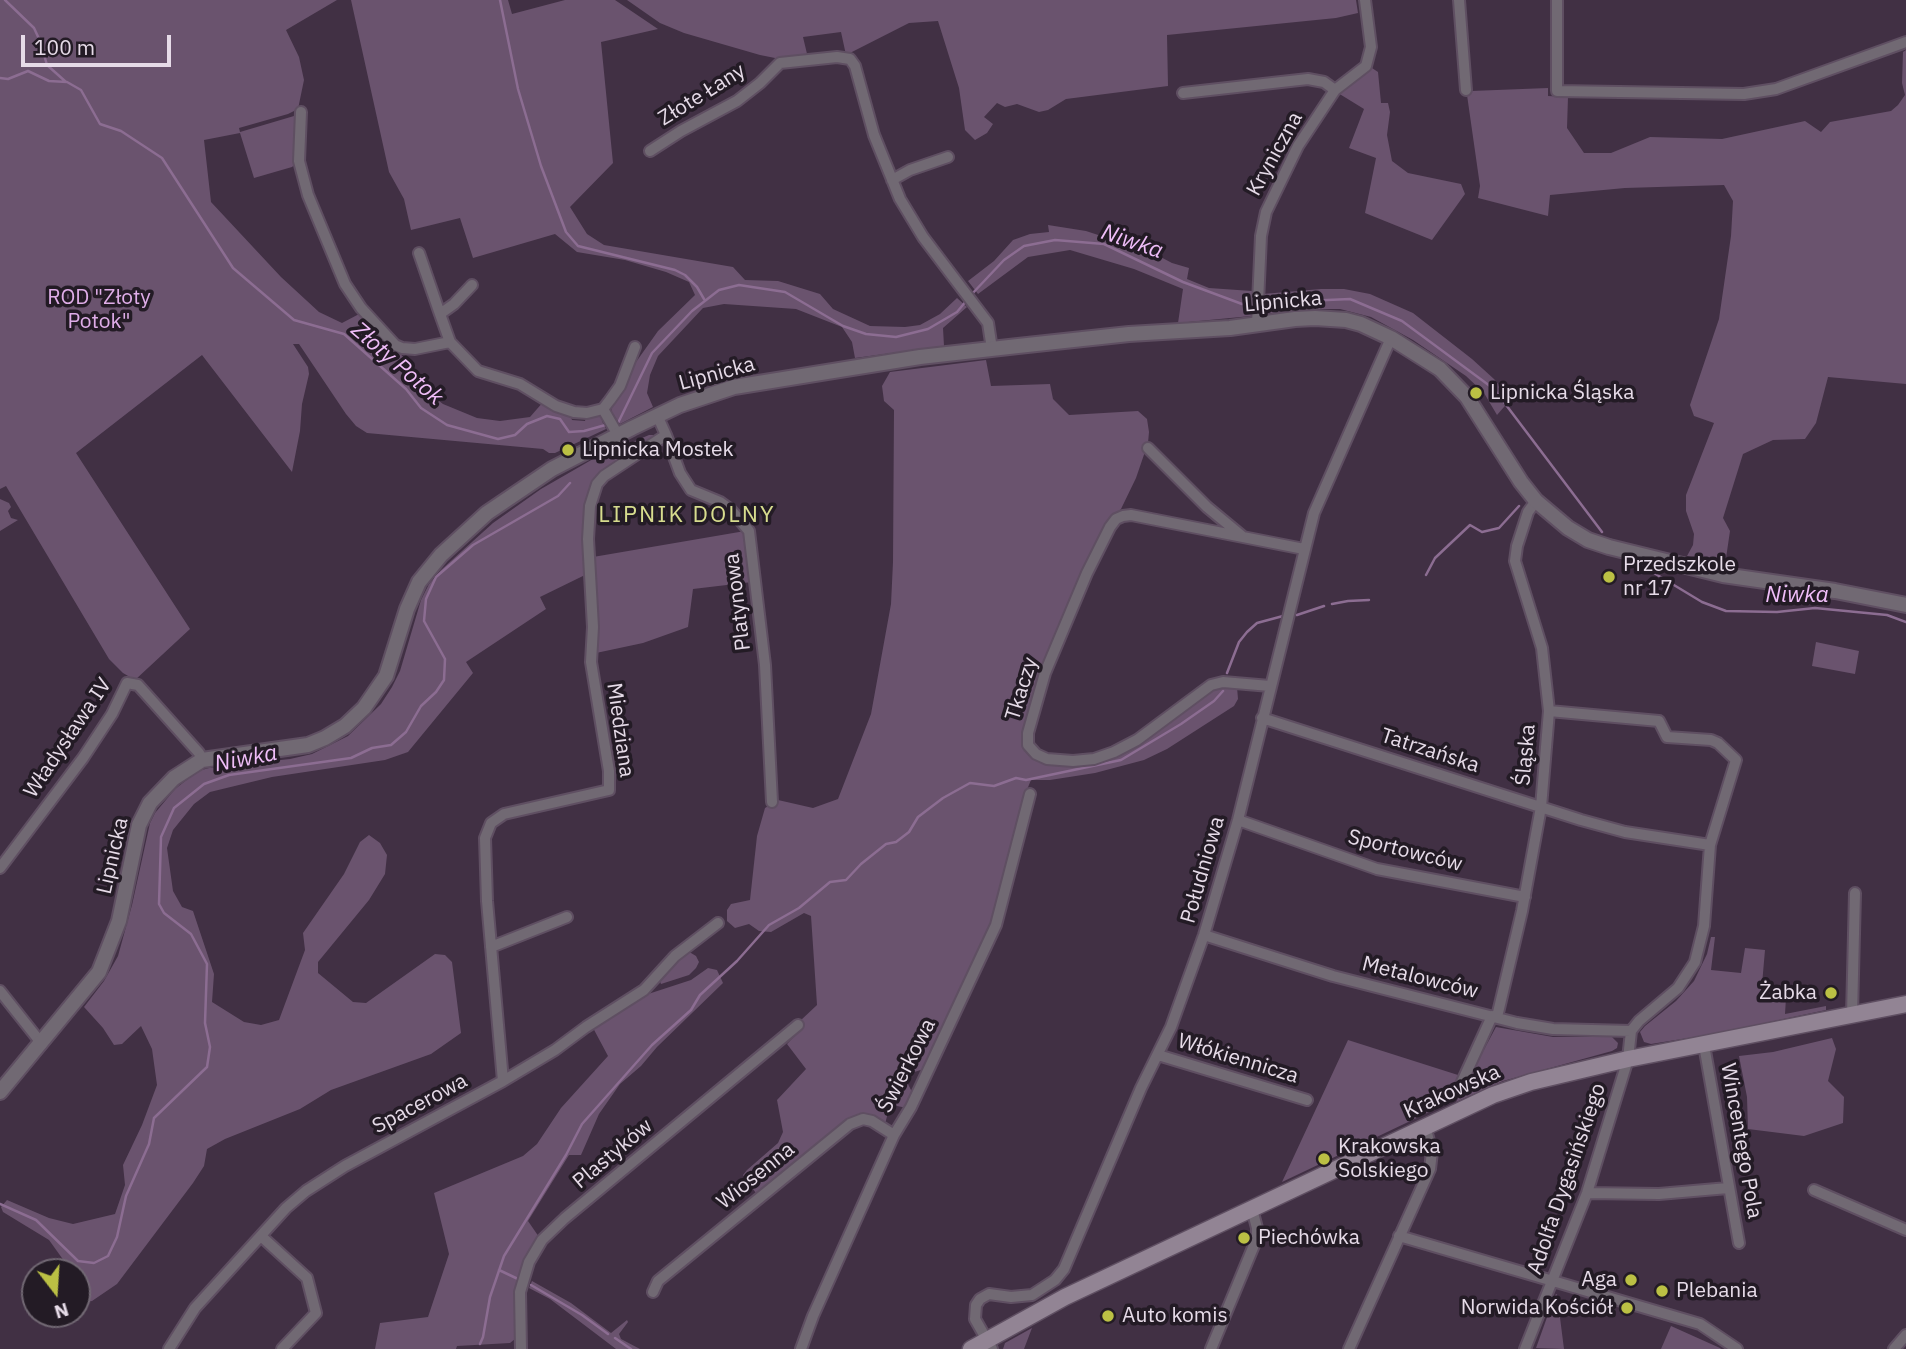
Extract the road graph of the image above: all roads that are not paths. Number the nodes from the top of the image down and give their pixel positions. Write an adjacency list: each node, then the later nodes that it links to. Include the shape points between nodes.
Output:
1 (1365, 0): 5 (street, Kryniczna, via 1371,47 1368,61)
2 (1459, 0): 6 (street)
3 (1557, 0): 4 (street, via 1557,91 1744,94 1776,89)
4 (1906, 42)
5 (1335, 90): 7 (street, Kryniczna, via 1308,79); 15 (street, Kryniczna, via 1298,146 1266,212)
6 (1466, 90)
7 (1183, 93)
8 (301, 112): 17 (street, via 302,177 354,299 398,347 415,349)
9 (650, 151): 11 (street, Złote Łany, via 737,100 780,63 846,58 855,66)
10 (948, 157): 11 (street)
11 (892, 180): 19 (street, Złote Łany, via 923,237 988,323)
12 (419, 253): 14 (street)
13 (472, 285): 14 (street)
14 (440, 313): 17 (street)
15 (1257, 325): 16 (street, Lipnicka, via 1331,318 1362,324); 19 (street, Lipnicka)
16 (1391, 338): 25 (street, Lipnicka, via 1440,369 1467,397); 27 (street, Południowa, via 1328,477)
17 (450, 342): 20 (street, via 478,372 520,384 556,406 581,413)
18 (635, 347): 20 (street)
19 (992, 349): 21 (street, Lipnicka, via 734,387)
20 (605, 412): 22 (street)
21 (657, 415): 22 (street, Lipnicka); 23 (street)
22 (616, 431): 32 (street, Lipnicka, via 487,513 428,569 413,594 386,676 345,726 298,747)
23 (666, 435): 34 (street, Platynowa, via 691,491 720,502 749,531 765,665); 44 (street, Miedziana, via 604,476 590,506 591,662 609,790 504,814 491,823 484,854)
24 (1148, 448): 26 (street, Tkaczy)
25 (1536, 501): 28 (street, Lipnicka, via 1577,535 1609,547 1723,575); 30 (street, Śląska, via 1528,512 1515,561 1542,648)
26 (1244, 537): 27 (street, Tkaczy); 29 (street, Tkaczy, via 1131,515 1116,519 1087,573 1045,673 1028,745 1047,759 1094,759 1137,740 1211,685)
27 (1304, 549): 29 (street, Południowa)
28 (1906, 605)
29 (1270, 686): 31 (street, Południowa)
30 (1549, 712): 35 (street, Śląska); 37 (street, via 1659,721 1667,737 1718,743 1736,760)
31 (1262, 718): 35 (street, Tatrzańska); 36 (street, Południowa)
32 (202, 760): 38 (street, Władysława IV, via 138,685 127,683 83,758); 51 (street, Lipnicka, via 174,778 150,803 136,837 107,957 91,984)
33 (1030, 794): 60 (street, Świerkowa, via 996,925)
34 (772, 803)
35 (1541, 807): 37 (street, Tatrzańska, via 1625,832); 40 (street, Śląska)
36 (1238, 820): 40 (street, Sportowców, via 1377,869); 43 (street, Południowa)
37 (1710, 845): 50 (street, via 1704,926 1695,962 1678,988)
38 (0, 868)
39 (1855, 893): 47 (street)
40 (1525, 897): 48 (street, Śląska)
41 (567, 917): 44 (street)
42 (718, 923): 55 (street, Spacerowa, via 634,998)
43 (1203, 935): 48 (street, Metalowców, via 1333,976); 53 (street, Południowa)
44 (491, 947): 55 (street, Miedziana)
45 (0, 991): 51 (street)
46 (1906, 1004): 47 (main road, Krakowska)
47 (1852, 1016): 52 (main road, Krakowska)
48 (1494, 1017): 50 (street, Metalowców, via 1535,1027); 56 (street, Śląska)
49 (798, 1025): 76 (street, Plastyków, via 542,1240 528,1262 520,1292)
50 (1631, 1031): 54 (street, Adolfa Dygasińskiego)
51 (41, 1044): 57 (street, Lipnicka)
52 (1704, 1045): 54 (main road, Krakowska); 61 (street, Wincentego Pola)
53 (1158, 1055): 58 (street, Włókiennicza); 72 (street, Południowa, via 1064,1269 1032,1295 980,1298 974,1312)
54 (1628, 1059): 59 (main road, Krakowska, via 1511,1088); 63 (street, Adolfa Dygasińskiego)
55 (503, 1081): 66 (street, Spacerowa, via 328,1176 286,1208)
56 (1462, 1082)
57 (0, 1092)
58 (1307, 1100)
59 (1425, 1126): 64 (main road, Krakowska); 67 (street, via 1432,1160)
60 (894, 1135): 70 (street, Wiosenna, via 872,1121 850,1124 658,1280); 77 (street, Świerkowa)
61 (1728, 1188): 63 (street, via 1659,1194); 68 (street, Wincentego Pola)
62 (1814, 1190): 65 (street)
63 (1587, 1193): 69 (street, Adolfa Dygasińskiego)
64 (1252, 1209): 72 (main road, Krakowska, via 1065,1297); 73 (street, via 1257,1238)
65 (1906, 1230)
66 (261, 1236): 74 (street, Spacerowa, via 195,1308); 75 (street, via 307,1278 316,1313)
67 (1399, 1236): 69 (street); 79 (street)
68 (1739, 1243)
69 (1553, 1281): 80 (street, Adolfa Dygasińskiego); 81 (street, via 1700,1324)
70 (653, 1292)
71 (1906, 1335): 82 (street)
72 (989, 1345): 78 (main road, Krakowska)
73 (1214, 1348)
74 (169, 1349)
75 (282, 1349)
76 (521, 1349)
77 (801, 1349)
78 (971, 1349)
79 (1349, 1349)
80 (1525, 1349)
81 (1737, 1349)
82 (1894, 1349)

